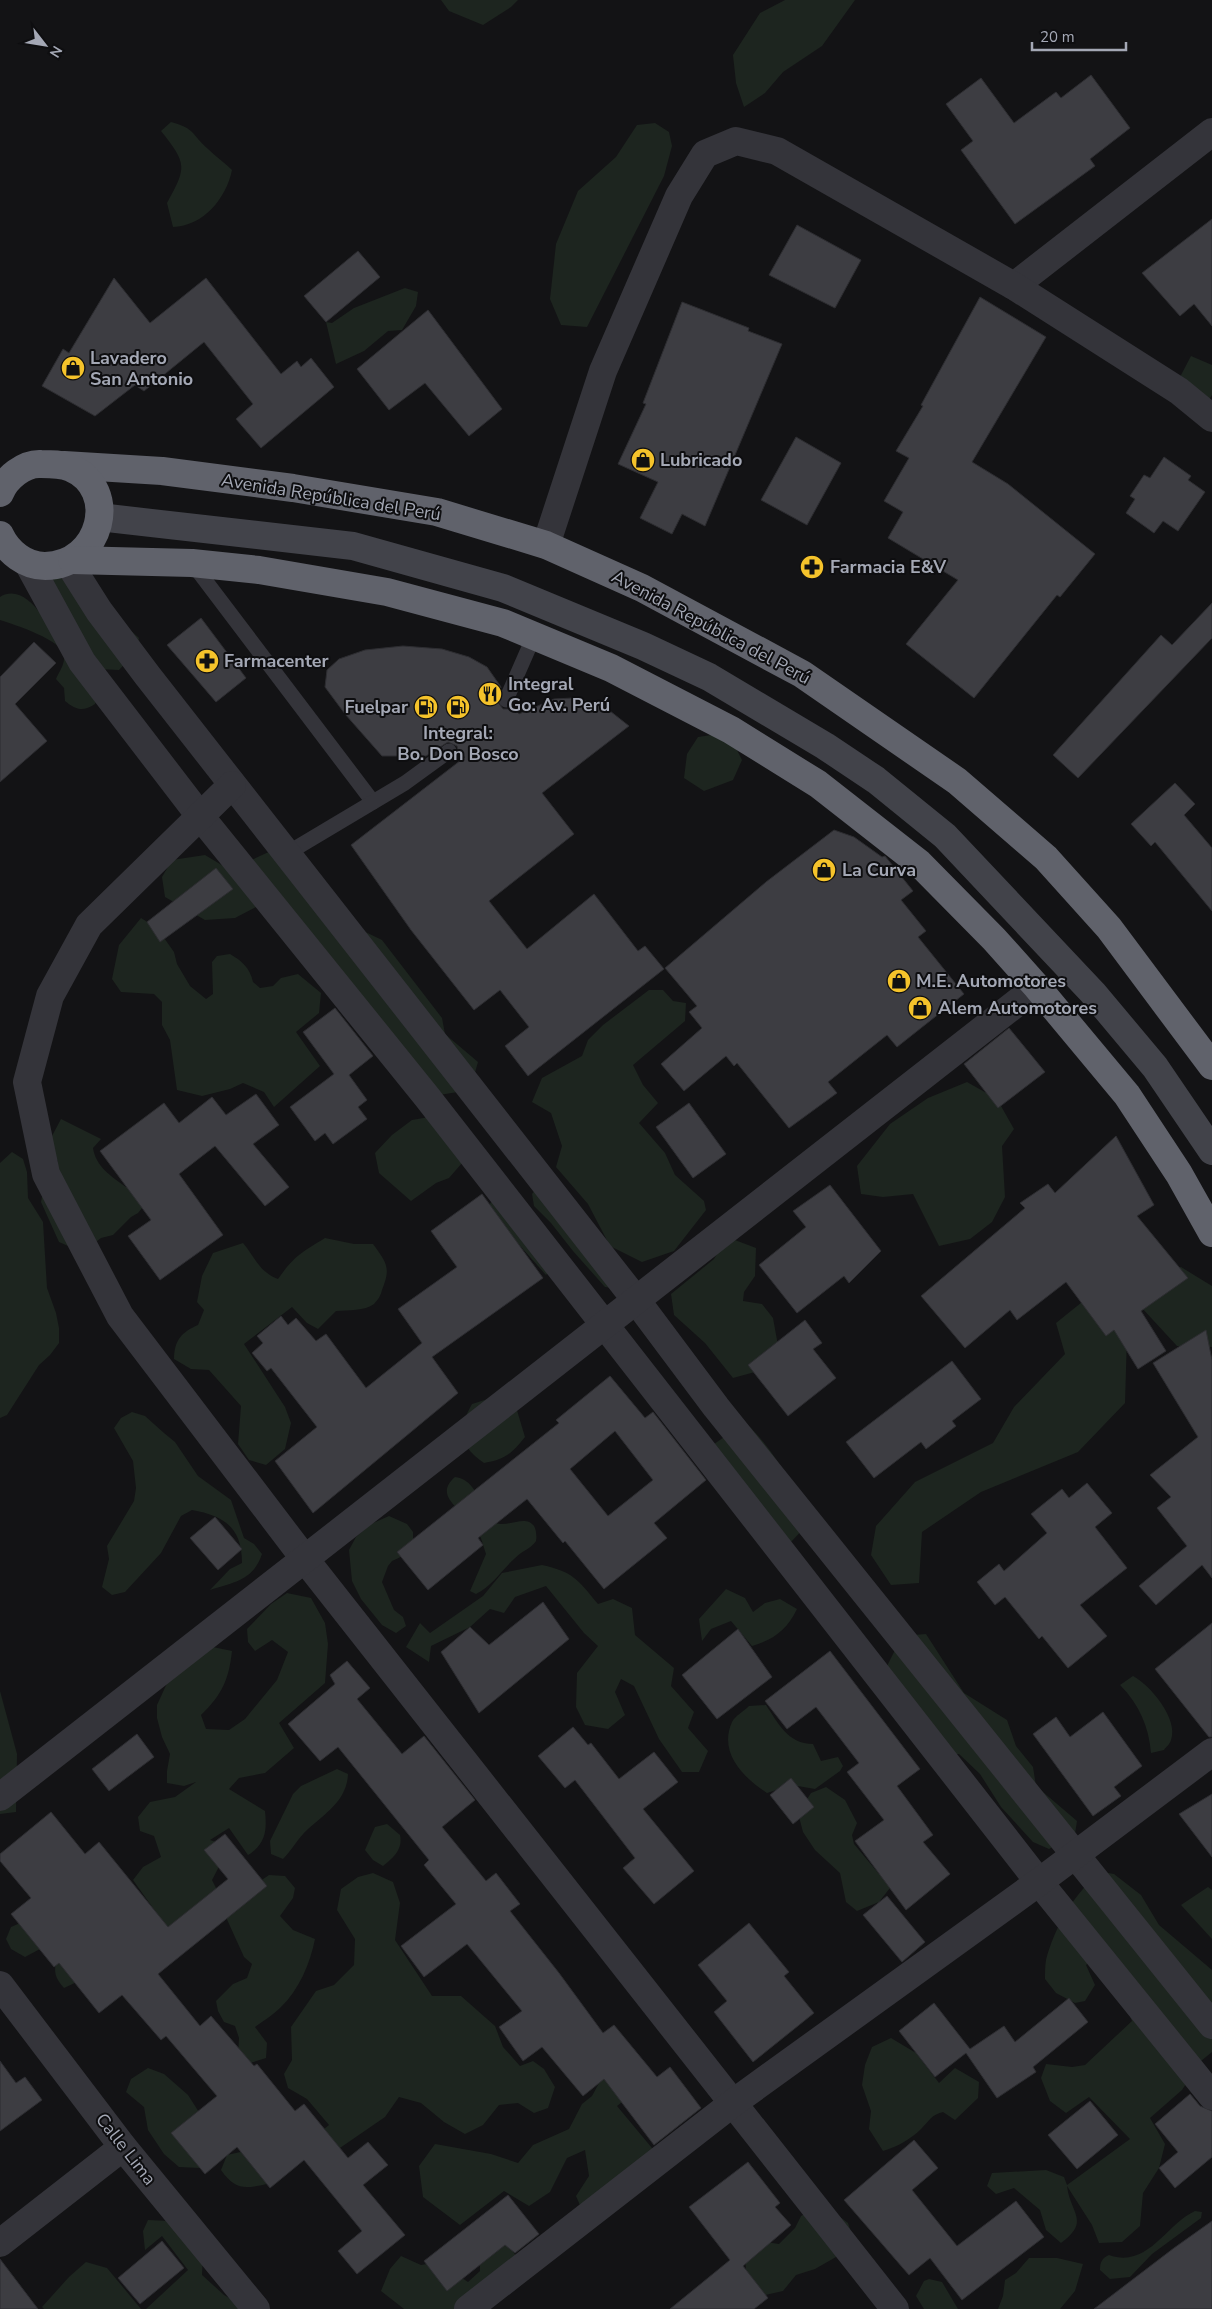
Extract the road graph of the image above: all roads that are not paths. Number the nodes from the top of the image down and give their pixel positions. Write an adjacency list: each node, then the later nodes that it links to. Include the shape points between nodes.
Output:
1 (1212, 132): 2 (street)
2 (1014, 286): 3 (street, via 1179,391); 10 (street, via 777,151 736,141 705,154 679,196 602,371)
3 (1212, 418)
4 (36, 464): 5 (highway, Avenida República del Perú); 6 (highway); 7 (highway, via 12,476)
5 (64, 465): 8 (highway, via 80,473 90,483 97,497); 10 (highway, Avenida República del Perú, via 162,471 293,488 437,512)
6 (0, 467)
7 (0, 493)
8 (99, 517): 11 (highway, via 92,540 84,552); 23 (street, via 352,546 503,588 709,677 876,780 945,836 1093,993 1155,1067)
9 (0, 535): 12 (highway)
10 (546, 545): 22 (highway, Avenida República del Perú, via 642,588 802,674 957,781 1046,858 1109,928)
11 (70, 561): 12 (highway, via 55,566); 13 (highway); 17 (street, via 99,611)
12 (18, 563): 19 (street, via 82,662)
13 (192, 563): 14 (highway, via 259,570 387,592 503,623); 18 (lane)
14 (534, 636): 15 (lane); 21 (highway, via 611,668 732,730 818,784 920,863)
15 (506, 700)
16 (449, 751): 18 (lane)
17 (232, 785): 19 (street); 20 (street)
18 (373, 802): 20 (lane)
19 (200, 816): 26 (street, via 427,1097); 27 (street, via 89,926 50,996 27,1082 46,1174 120,1316)
20 (286, 854): 25 (street)
21 (1038, 986): 24 (highway, via 1137,1109); 25 (street)
22 (1212, 1066)
23 (1212, 1150)
24 (1212, 1233)
25 (636, 1300): 26 (street); 30 (street, via 722,1414)
26 (604, 1326): 27 (street); 31 (street)
27 (304, 1558): 29 (street); 35 (street)
28 (1212, 1752): 30 (street)
29 (0, 1797)
30 (1076, 1854): 31 (street); 33 (street)
31 (1039, 1882): 34 (street); 35 (street)
32 (0, 1985): 36 (street, Calle Lima)
33 (1212, 2025)
34 (1212, 2096)
35 (733, 2103): 39 (street); 40 (street)
36 (123, 2147): 37 (street); 38 (street, Calle Lima)
37 (0, 2243)
38 (256, 2309)
39 (468, 2309)
40 (895, 2309)

